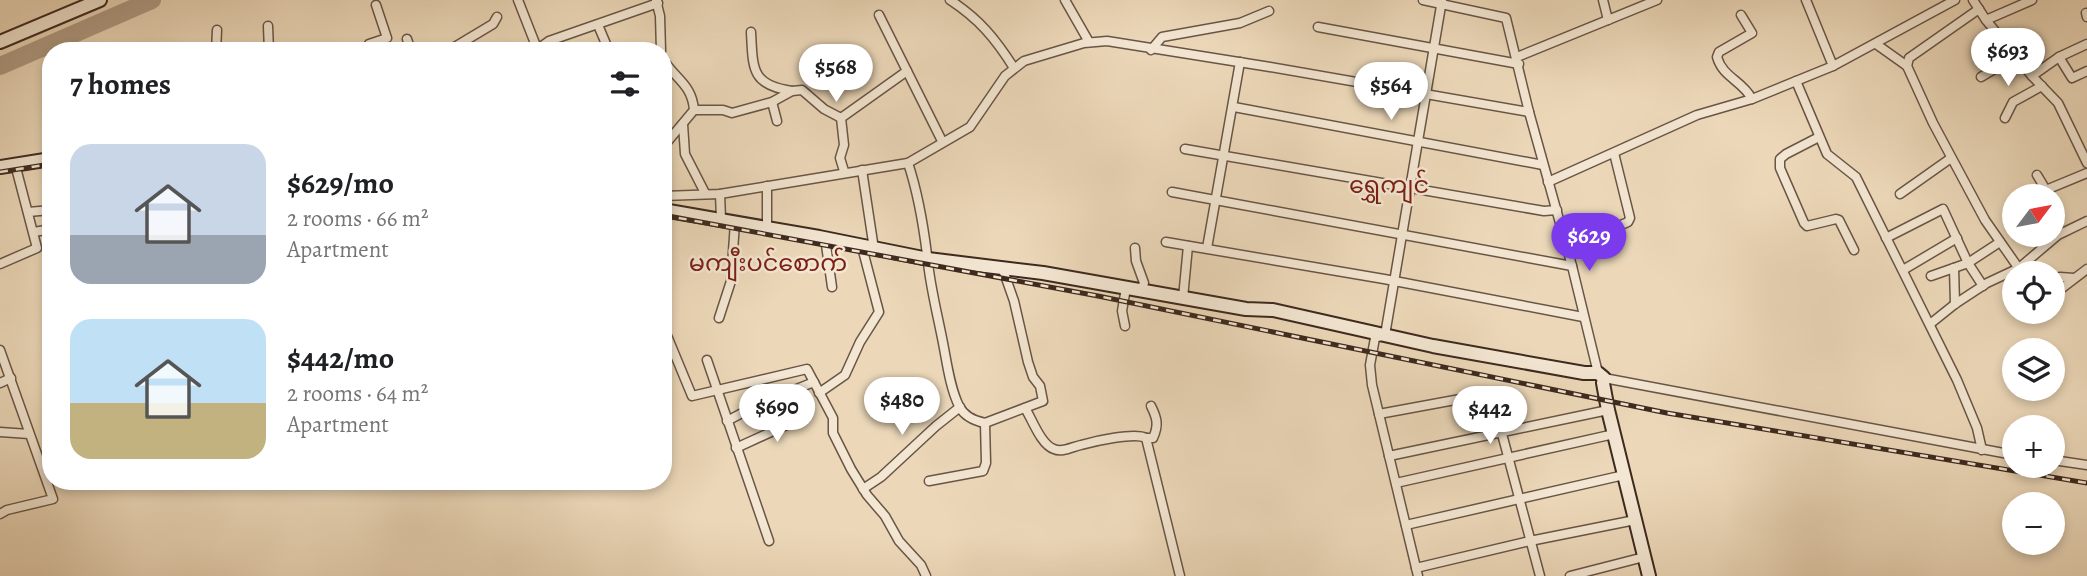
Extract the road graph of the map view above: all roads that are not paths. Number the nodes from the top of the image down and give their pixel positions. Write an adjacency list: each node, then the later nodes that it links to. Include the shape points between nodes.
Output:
1 (100, 0): 29 (street)
2 (517, 0): 35 (street)
3 (950, 0): 49 (street, via 976,18)
4 (1065, 0): 38 (street)
5 (1423, 0): 13 (street)
6 (1603, 0): 20 (street)
7 (1657, 0): 20 (street)
8 (1807, 0): 47 (street)
9 (1955, 0): 39 (street)
10 (1973, 0): 15 (street)
11 (2032, 0): 21 (street)
12 (657, 2): 22 (street); 37 (street)
13 (1442, 2): 41 (street); 45 (street, via 1506,18)
14 (376, 5): 32 (street, via 387,38)
15 (1979, 9): 21 (street); 48 (street, via 1909,58)
16 (1269, 11): 42 (street, via 1240,23 1162,37)
17 (879, 15): 51 (street)
18 (1741, 15): 59 (street, via 1752,33 1717,57 1727,76 1741,83)
19 (497, 17): 34 (street)
20 (1608, 20): 45 (street)
21 (1986, 20): 43 (street)
22 (598, 25): 28 (street); 36 (street)
23 (268, 26): 31 (street)
24 (1318, 27): 41 (street)
25 (217, 30): 30 (street)
26 (751, 32): 57 (street, via 752,59 763,83)
27 (407, 39): 33 (street)
28 (549, 41)
29 (0, 42)
30 (216, 42)
31 (269, 42)
32 (375, 42)
33 (408, 42)
34 (466, 42)
35 (535, 42)
36 (605, 42)
37 (660, 42)
38 (1089, 42): 42 (street); 49 (street, via 1049,52)
39 (1876, 44): 47 (street); 48 (street)
40 (2087, 44): 44 (street)
41 (1433, 49): 45 (street); 58 (street)
42 (1151, 50): 46 (street)
43 (2016, 56): 53 (street); 54 (street)
44 (2059, 57): 52 (street, via 2073,78); 53 (street)
45 (1518, 60): 63 (street)
46 (1240, 62): 58 (street); 61 (street)
47 (1833, 66): 55 (street)
48 (1907, 66): 75 (street)
49 (1014, 68): 70 (street, via 970,127)
50 (672, 69): 62 (street, via 686,85)
51 (907, 71): 64 (street); 70 (street)
52 (2087, 71)
53 (2032, 76): 56 (street)
54 (1981, 77)
55 (1796, 81): 59 (street); 69 (street)
56 (2042, 86): 65 (street, via 2013,102); 76 (street, via 2065,115)
57 (792, 91): 60 (street); 64 (street, via 802,90)
58 (1426, 93): 63 (street); 71 (street)
59 (1752, 99): 73 (street, via 1697,115)
60 (772, 102): 62 (street, via 732,113); 66 (street)
61 (1234, 107): 71 (street); 74 (street)
62 (694, 110): 67 (street)
63 (1529, 112): 80 (street)
64 (841, 118): 83 (street)
65 (2005, 118)
66 (777, 121)
67 (683, 124): 68 (street); 92 (street, via 685,154)
68 (672, 137)
69 (1819, 137): 109 (street, via 1833,161 1856,177); 118 (street, via 1786,154 1780,159 1780,168 1804,223 1813,226 1839,220)
70 (942, 141): 78 (street)
71 (1417, 142): 80 (street); 90 (street)
72 (1185, 149): 74 (street)
73 (1614, 153): 86 (street); 117 (street, via 1630,218)
74 (1224, 154): 90 (street); 96 (street)
75 (1951, 158): 94 (street); 112 (street)
76 (2086, 158)
77 (42, 160): 79 (street)
78 (908, 163): 82 (street); 119 (street)
79 (15, 164): 81 (street); 99 (street)
80 (1543, 165): 86 (street)
81 (0, 167)
82 (862, 170): 83 (street); 114 (street)
83 (844, 172): 89 (street)
84 (2087, 173): 88 (street)
85 (2036, 174): 87 (street)
86 (1548, 182): 97 (street)
87 (2041, 184)
88 (2064, 184)
89 (767, 186): 93 (street); 104 (street)
90 (1410, 188): 97 (street); 107 (street)
91 (1172, 192): 96 (street)
92 (705, 193): 93 (street); 95 (street)
93 (720, 194): 101 (street)
94 (1900, 194)
95 (672, 195)
96 (1216, 200): 107 (street); 116 (street)
97 (1557, 210): 117 (street)
98 (42, 211): 99 (street)
99 (28, 212): 106 (street)
100 (672, 212): 101 (street)
101 (721, 219): 103 (street)
102 (2087, 221): 121 (street, via 2058,235)
103 (735, 222): 104 (street); 142 (street, via 731,281)
104 (767, 228): 108 (street)
105 (42, 231): 106 (street)
106 (34, 232): 123 (street, via 35,250)
107 (1402, 234): 124 (street); 133 (street)
108 (825, 238): 114 (street); 136 (street)
109 (1886, 238): 110 (street, via 1943,209); 128 (street)
110 (1958, 238): 122 (street); 128 (street)
111 (1166, 242): 113 (street)
112 (2000, 242): 120 (street); 122 (street)
113 (1188, 246): 116 (street); 139 (street)
114 (868, 248): 119 (street); 155 (street, via 879,312 845,375)
115 (1135, 248): 138 (street, via 1144,282)
116 (1207, 248): 133 (street)
117 (1568, 248): 124 (street)
118 (1854, 250)
119 (928, 259): 125 (street); 158 (street)
120 (2013, 261)
121 (2031, 261)
122 (1968, 263): 126 (street); 135 (street)
123 (0, 264)
124 (1573, 266): 141 (street)
125 (1002, 267): 137 (street); 159 (street, via 1043,401)
126 (1954, 268): 129 (street); 140 (street)
127 (2087, 269): 132 (street)
128 (1903, 270): 143 (street)
129 (1931, 276)
130 (2065, 277): 132 (street)
131 (2002, 278): 135 (street)
132 (2074, 278): 134 (street)
133 (1394, 281): 141 (street); 145 (street)
134 (2065, 285)
135 (1983, 286): 140 (street)
136 (832, 287)
137 (1126, 288): 138 (street); 144 (street)
138 (1141, 290): 139 (street)
139 (1183, 298): 145 (street, via 1273,310)
140 (1955, 303): 143 (street)
141 (1583, 317): 150 (street)
142 (719, 318)
143 (1930, 324): 172 (street, via 1957,380)
144 (1125, 326)
145 (1385, 335): 150 (street); 161 (street, via 1375,338 1370,365)
146 (672, 347): 148 (street)
147 (0, 350): 151 (street)
148 (674, 352): 154 (street, via 692,396)
149 (707, 360): 154 (street)
150 (1601, 375): 160 (street); 172 (street)
151 (10, 378): 153 (street); 168 (street)
152 (814, 382): 154 (street, via 805,368); 155 (street); 156 (street)
153 (0, 383)
154 (716, 391): 163 (street)
155 (820, 393): 182 (street, via 833,418 833,433)
156 (758, 404): 163 (street); 165 (street)
157 (1151, 406): 170 (street, via 1157,428 1153,438)
158 (960, 407): 164 (street, via 976,422); 182 (street)
159 (1026, 408): 164 (street); 170 (street, via 1052,449 1128,436)
160 (1608, 410): 167 (street); 169 (street)
161 (1379, 414): 167 (street, via 1482,395 1494,404); 174 (street)
162 (806, 416): 165 (street)
163 (727, 421): 171 (street)
164 (985, 423): 180 (street, via 982,471)
165 (771, 431): 171 (street)
166 (0, 432): 168 (street)
167 (1501, 432): 174 (street); 175 (street)
168 (29, 434): 178 (street)
169 (1614, 434): 175 (street); 179 (street)
170 (1146, 438): 193 (street)
171 (736, 448): 188 (street)
172 (1982, 450): 173 (street)
173 (2002, 453)
174 (1389, 456): 181 (street)
175 (1508, 458): 181 (street); 184 (street)
176 (2065, 462): 177 (street)
177 (2087, 465)
178 (42, 469)
179 (1624, 475): 184 (street); 186 (street)
180 (929, 481)
181 (1396, 483): 187 (street)
182 (863, 489): 192 (street)
183 (50, 490): 185 (street, via 53,499)
184 (1519, 499): 187 (street); 189 (street)
185 (0, 514)
186 (1635, 520): 189 (street); 190 (street)
187 (1406, 525): 191 (street)
188 (769, 541)
189 (1530, 541): 191 (street); 194 (street)
190 (1644, 557): 195 (street); 196 (street)
191 (1417, 572)
192 (926, 576)
193 (1181, 576)
194 (1540, 576)
195 (1570, 576)
196 (1649, 576)

